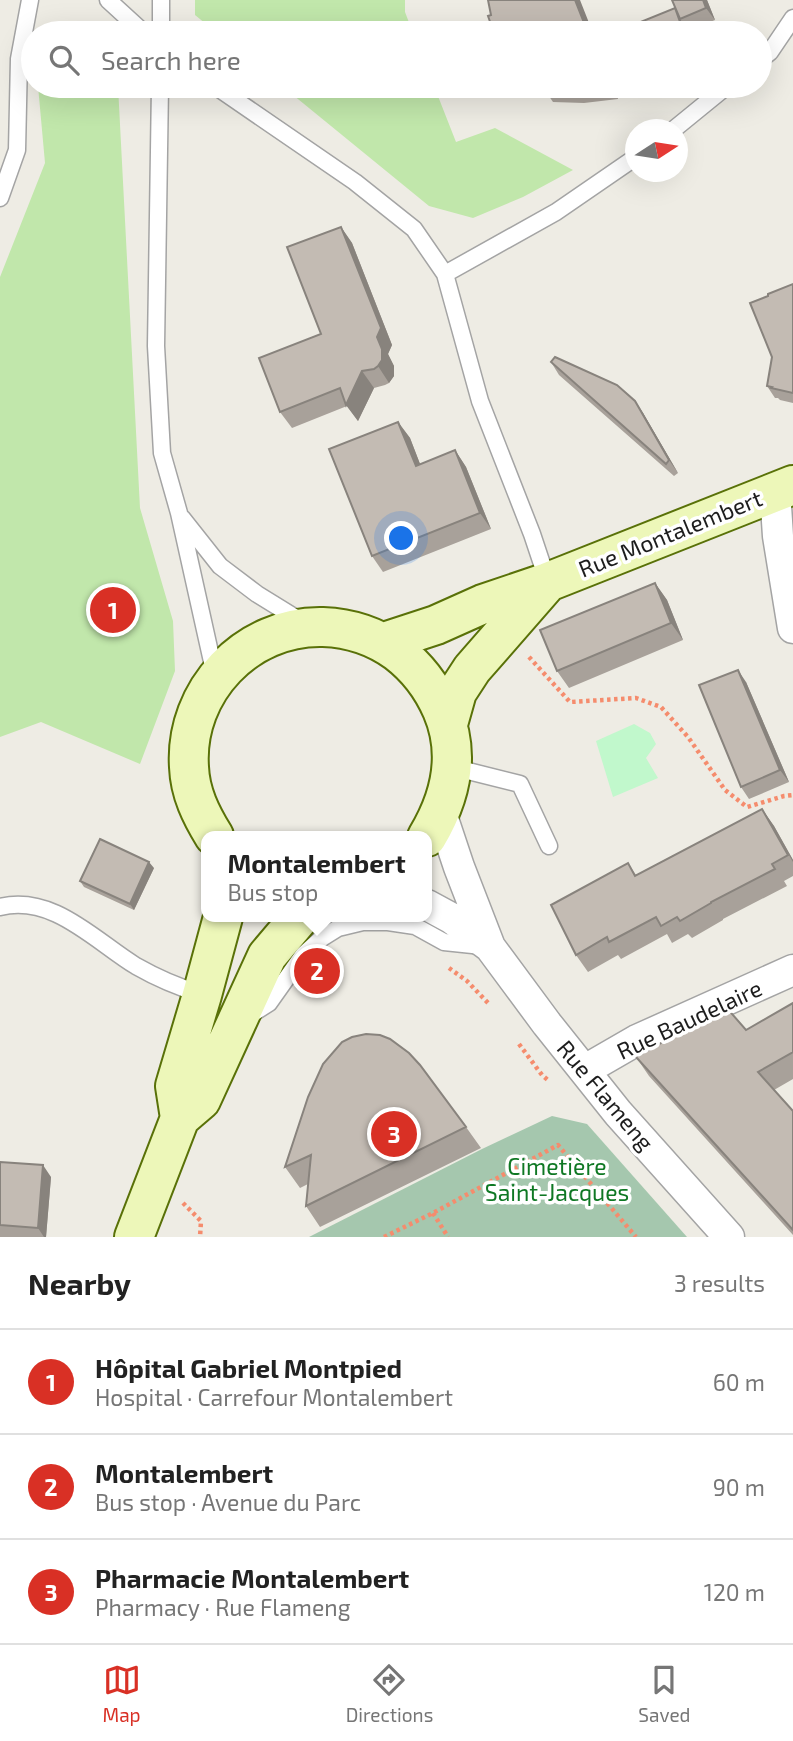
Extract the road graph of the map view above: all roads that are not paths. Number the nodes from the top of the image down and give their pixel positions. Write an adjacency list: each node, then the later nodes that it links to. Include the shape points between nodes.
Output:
1 (30, 0): 5 (lane)
2 (108, 0): 6 (lane)
3 (161, 0): 7 (lane)
4 (793, 18): 9 (lane)
5 (26, 21)
6 (131, 21)
7 (161, 21)
8 (21, 48): 15 (lane, via 17,150)
9 (772, 49)
10 (160, 98): 18 (lane, via 156,346 162,453)
11 (232, 98): 16 (lane, via 355,182 414,229)
12 (712, 98): 13 (lane)
13 (686, 119)
14 (625, 163): 16 (lane, via 556,212)
15 (0, 198)
16 (445, 274): 19 (lane, via 480,401)
17 (784, 488): 19 (main road, Rue Montalembert); 21 (street, via 778,536)
18 (178, 513): 20 (lane, via 220,566); 23 (lane)
19 (548, 582): 22 (main road, Rue Montalembert); 24 (main road, Rue Montalembert, via 472,669 457,692)
20 (310, 627): 22 (main road, via 360,632); 23 (main road, via 258,643)
21 (793, 628)
22 (384, 642): 24 (main road, via 412,664 434,692)
23 (216, 678): 27 (main road, via 192,729 189,767 197,804)
24 (448, 724): 25 (main road)
25 (452, 767): 26 (main road, via 449,791); 28 (lane, via 520,784)
26 (434, 825): 33 (street, Rue Flameng, via 459,867)
27 (211, 831)
28 (549, 846)
29 (0, 907): 35 (lane, via 43,908 167,983)
30 (432, 908): 33 (street, Rue Flameng)
31 (222, 922): 35 (main road)
32 (296, 922): 36 (main road, via 267,957)
33 (490, 947): 36 (lane, via 444,942 415,926 388,922 338,928 303,955 269,1003); 37 (street, Rue Flameng)
34 (793, 970): 37 (street, Rue Baudelaire, via 637,1040)
35 (202, 995): 38 (main road, via 175,1086)
36 (236, 1024): 38 (main road, via 201,1100)
37 (585, 1070): 40 (street, Rue Flameng)
38 (180, 1118): 39 (main road)
39 (134, 1237)
40 (729, 1237)

